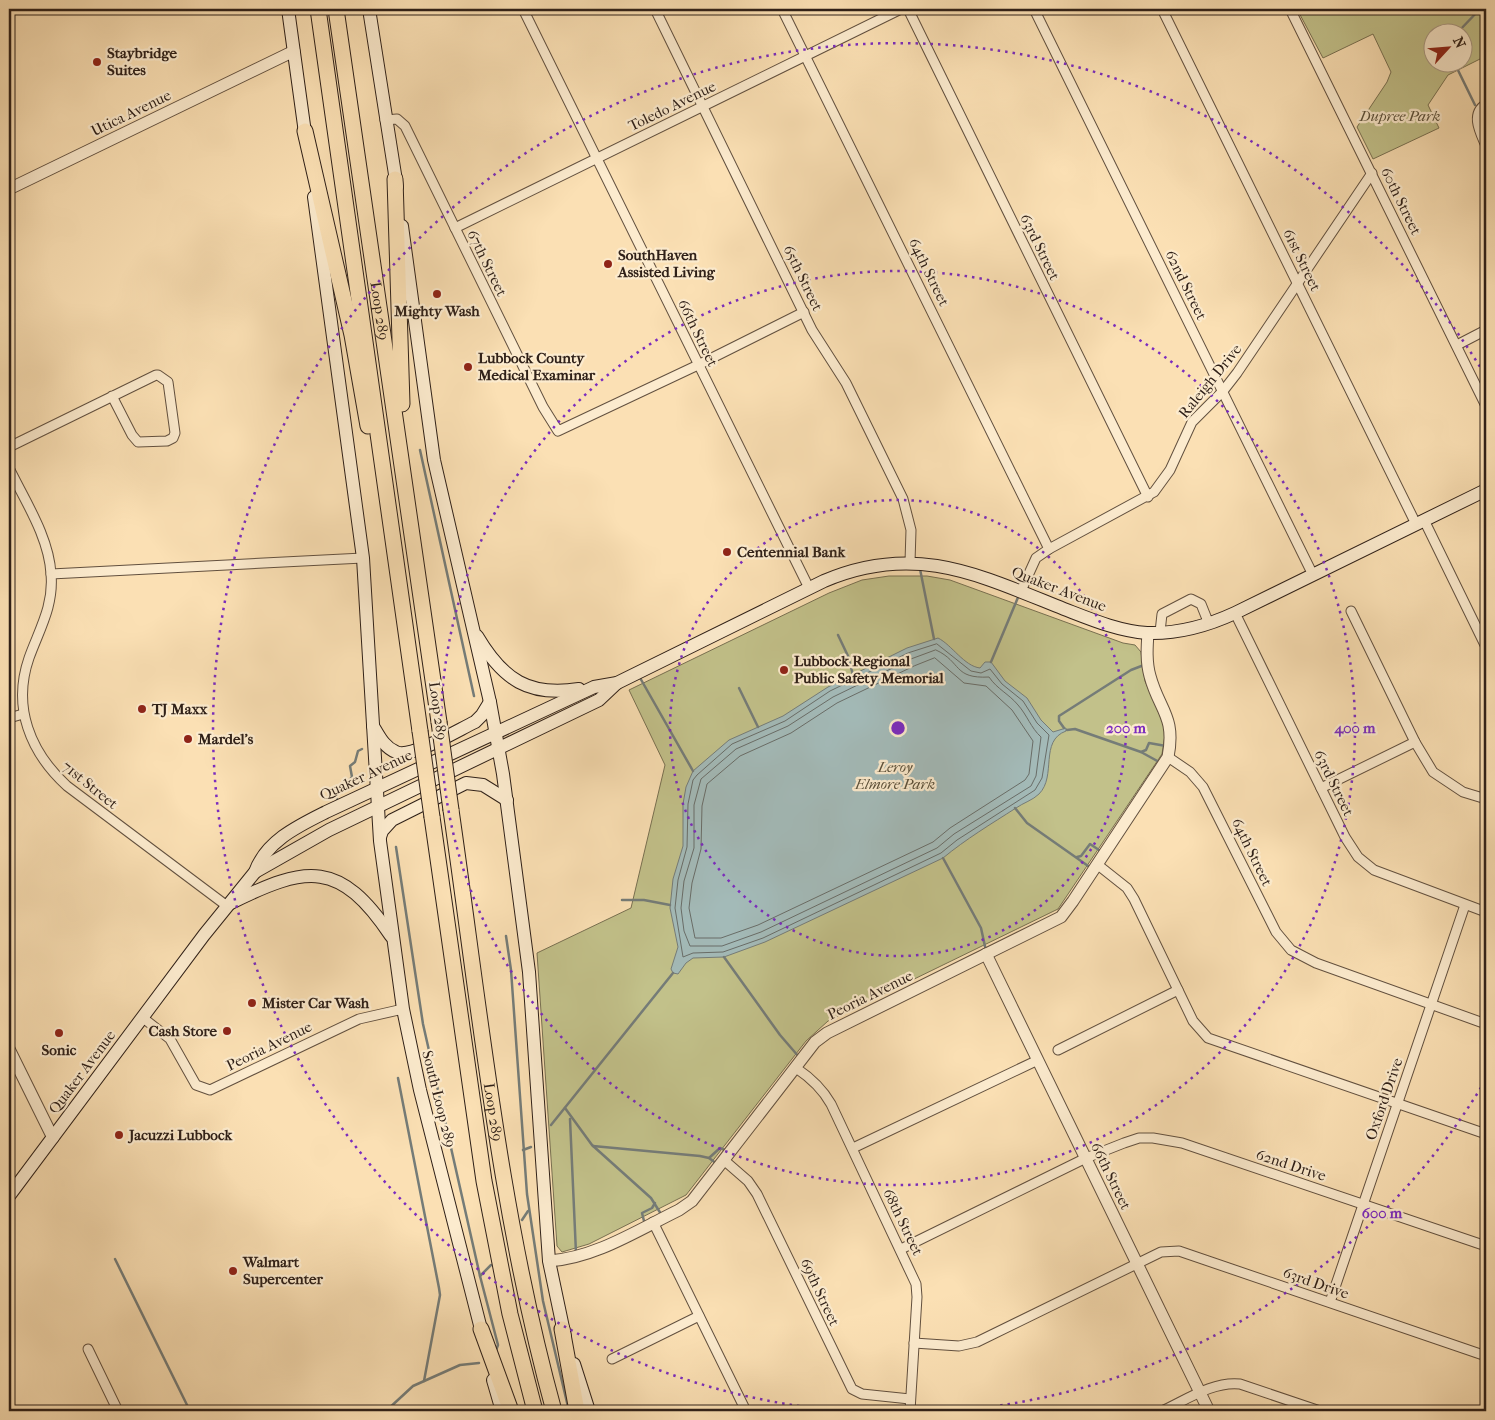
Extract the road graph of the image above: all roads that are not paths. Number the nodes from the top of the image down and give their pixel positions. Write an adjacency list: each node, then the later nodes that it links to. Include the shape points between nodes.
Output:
1 (288, 9): 13 (main road, South Loop 289)
2 (318, 9): 38 (highway, Loop 289)
3 (336, 9): 34 (highway, Loop 289)
4 (523, 9): 20 (street, 66th Street)
5 (655, 9): 16 (street, 65th Street)
6 (782, 9): 14 (street, 64th Street)
7 (900, 9): 14 (street, Toledo Avenue)
8 (908, 9): 37 (street, 63rd Street)
9 (1034, 9): 30 (street, 62nd Street)
10 (1162, 9): 25 (street, 61st Street)
11 (1290, 9): 21 (street, 60th Street)
12 (372, 10): 17 (main road)
13 (294, 51): 18 (main road, South Loop 289); 23 (street, Utica Avenue)
14 (805, 56): 16 (street, Toledo Avenue); 40 (street, 64th Street)
15 (1486, 104): 19 (street, via 1477,118)
16 (703, 106): 20 (street, Toledo Avenue); 26 (street, 65th Street)
17 (386, 120): 22 (main road); 24 (street, 67th Street, via 398,120 405,126)
18 (305, 131): 38 (highway, via 352,336 371,444); 41 (main road, South Loop 289)
19 (1486, 146)
20 (596, 158): 24 (street, Toledo Avenue); 29 (street, 66th Street)
21 (1372, 173): 25 (street, Raleigh Drive); 28 (street, 60th Street)
22 (396, 180): 34 (highway); 50 (main road, via 434,460)
23 (9, 189)
24 (455, 228): 29 (street, 67th Street, via 543,407 558,431)
25 (1297, 283): 30 (street, Raleigh Drive); 39 (street, 61st Street)
26 (804, 312): 29 (street); 42 (street, 65th Street, via 846,384 903,499 911,530)
27 (1486, 330): 28 (street)
28 (1457, 344): 32 (street, 60th Street)
29 (698, 365): 45 (street, 66th Street)
30 (1223, 392): 37 (street, Raleigh Drive, via 1192,422 1170,470); 44 (street, 62nd Street)
31 (112, 396): 31 (street, via 138,442 173,438 170,388 165,378 156,375); 33 (street)
32 (1486, 406)
33 (9, 447)
34 (403, 463): 113 (highway, Loop 289, bridge, via 510,1221)
35 (9, 468): 43 (street, 71st Street, via 42,537)
36 (1486, 490): 39 (main road, Quaker Avenue)
37 (1148, 497): 40 (street, Raleigh Drive)
38 (388, 502): 112 (highway, Loop 289, bridge, via 484,1181 510,1314)
39 (1420, 522): 44 (main road, Quaker Avenue); 52 (street, 61st Street)
40 (1049, 549): 46 (street, Raleigh Drive, via 1036,558)
41 (363, 558): 43 (street); 58 (main road, South Loop 289)
42 (910, 562): 45 (main road, Quaker Avenue, via 857,569); 46 (main road, Quaker Avenue, via 968,571)
43 (52, 574): 56 (street, 71st Street, via 50,605 24,680)
44 (1313, 575): 48 (main road, Quaker Avenue)
45 (809, 588): 53 (main road, Quaker Avenue)
46 (1021, 592): 51 (main road, Quaker Avenue, via 1114,627)
47 (1351, 611): 60 (street)
48 (1235, 613): 49 (main road, Quaker Avenue); 64 (street, 63rd Street)
49 (1208, 624): 51 (main road, Quaker Avenue); 51 (street, via 1200,603 1188,600 1162,614)
50 (472, 627): 54 (main road, via 494,662 504,673 525,686 558,692); 55 (main road)
51 (1154, 633): 62 (street, via 1148,666 1170,722)
52 (1486, 647)
53 (617, 683): 54 (main road, Quaker Avenue); 61 (main road, Quaker Avenue, via 599,700)
54 (594, 686): 59 (main road, Quaker Avenue)
55 (490, 702): 58 (main road, via 475,722 410,753 394,752 385,745); 59 (main road)
56 (23, 714): 57 (street); 72 (street, 71st Street, via 39,754 62,782)
57 (9, 718)
58 (371, 724): 63 (main road, South Loop 289)
59 (495, 732): 61 (main road); 63 (main road, Quaker Avenue)
60 (1415, 742): 64 (street); 65 (street, via 1433,772 1463,792)
61 (498, 748): 66 (main road); 67 (main road, Quaker Avenue)
62 (1168, 757): 69 (street, Peoria Avenue); 77 (street, 64th Street, via 1190,772 1203,787 1271,924 1291,950 1316,963)
63 (376, 788): 67 (main road, South Loop 289); 70 (main road, Quaker Avenue, via 283,837 259,860)
64 (1321, 788): 71 (street, 63rd Street, via 1350,847 1365,863 1374,870)
65 (1486, 799)
66 (507, 800): 68 (main road, via 483,785 466,783 392,820 382,831); 96 (main road, via 529,972)
67 (377, 806): 68 (main road, South Loop 289); 70 (main road, Quaker Avenue)
68 (380, 841): 74 (main road, South Loop 289)
69 (1098, 865): 75 (street, Peoria Avenue, via 1054,922); 76 (street, via 1128,888)
70 (255, 872): 72 (main road, Quaker Avenue)
71 (1465, 905): 73 (street, 63rd Street); 77 (street, Oxford Drive)
72 (227, 906): 74 (main road, via 266,886 295,876 324,877 358,894); 79 (main road, Quaker Avenue)
73 (1486, 912)
74 (393, 940): 78 (main road, South Loop 289)
75 (986, 954): 83 (street, 66th Street); 84 (street, Peoria Avenue, via 827,1032 815,1042)
76 (1178, 990): 82 (street); 85 (street, via 1193,1021 1208,1038)
77 (1431, 1004): 80 (street, 64th Street); 85 (street, Oxford Drive)
78 (403, 1009): 79 (street, Peoria Avenue, via 366,1016 216,1089 204,1090 196,1085 170,1039); 100 (main road, South Loop 289, via 418,1082)
79 (143, 1018): 87 (main road, Quaker Avenue)
80 (1486, 1024)
81 (9, 1049): 87 (street)
82 (1058, 1050)
83 (1038, 1060): 88 (street); 89 (street, 66th Street)
84 (796, 1068): 88 (street, 68th Street, via 825,1093); 90 (street, Peoria Avenue)
85 (1397, 1103): 86 (street); 92 (street, Oxford Drive)
86 (1486, 1134)
87 (53, 1138): 91 (main road, Quaker Avenue)
88 (853, 1148): 95 (street, 68th Street)
89 (1086, 1158): 92 (street, 62nd Drive, via 1139,1138 1172,1141); 95 (street, 62nd Drive); 97 (street, 66th Street)
90 (725, 1161): 93 (street, Peoria Avenue, via 692,1201); 107 (street, 69th Street, via 757,1194 852,1390)
91 (9, 1196)
92 (1363, 1203): 94 (street, 62nd Drive); 98 (street, Oxford Drive)
93 (653, 1222): 96 (street, Peoria Avenue, via 592,1252); 99 (street)
94 (1486, 1246)
95 (901, 1249): 102 (street, 68th Street, via 916,1284)
96 (549, 1261): 101 (main road)
97 (1137, 1264): 98 (street, 63rd Drive, via 1162,1252 1178,1251); 102 (street, 63rd Drive, via 977,1342 959,1346); 106 (street, 66th Street)
98 (1330, 1302): 104 (street, 63rd Drive)
99 (699, 1316): 105 (street); 108 (street)
100 (481, 1329): 110 (main road, South Loop 289); 111 (highway)
101 (562, 1329): 114 (highway); 115 (main road)
102 (914, 1343): 107 (street, 68th Street)
103 (88, 1349): 109 (street)
104 (1486, 1356)
105 (612, 1359)
106 (1200, 1393): 117 (street); 118 (street, 66th Street); 119 (street, via 1219,1384 1240,1384)
107 (910, 1399): 116 (street, 68th Street)
108 (743, 1410)
109 (118, 1411)
110 (502, 1411)
111 (511, 1411)
112 (535, 1411)
113 (554, 1411)
114 (577, 1411)
115 (588, 1411)
116 (910, 1411)
117 (1162, 1411)
118 (1209, 1411)
119 (1320, 1411)

